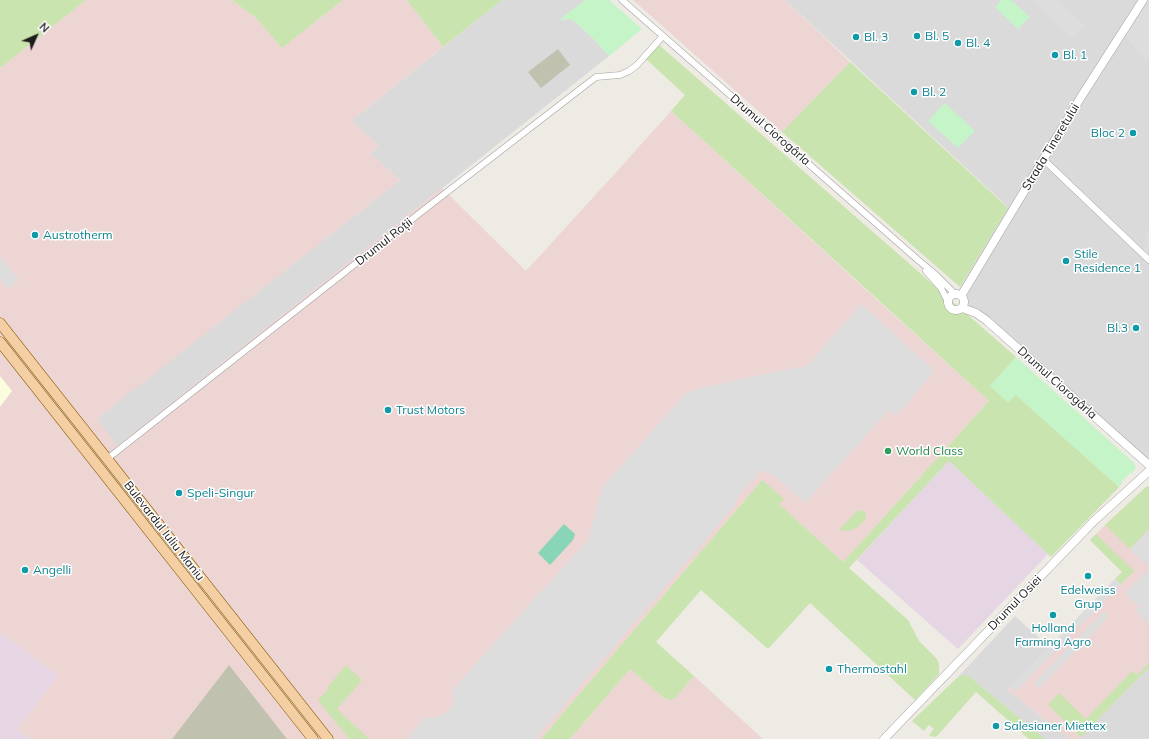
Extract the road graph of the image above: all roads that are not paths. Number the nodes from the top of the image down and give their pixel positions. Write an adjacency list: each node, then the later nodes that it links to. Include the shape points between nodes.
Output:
1 (622, 0): 3 (street, Drumul Ciorogârla)
2 (1143, 0): 4 (street, Strada Tineretului)
3 (663, 36): 5 (street, Drumul Ciorogârla); 12 (street, Drumul Roții, via 629,71 620,75 596,77)
4 (1043, 159): 6 (street); 7 (street, Strada Tineretului)
5 (918, 260): 7 (street, Drumul Ciorogârla); 8 (street, Drumul Ciorogârla)
6 (1149, 260)
7 (958, 295): 8 (street, via 950,296); 9 (street, via 964,300)
8 (947, 300): 9 (street, via 951,310)
9 (962, 308): 13 (street, Drumul Ciorogârla, via 986,320)
10 (0, 323): 12 (main road, Bulevardul Iuliu Maniu)
11 (0, 342): 16 (main road, Bulevardul Iuliu Maniu)
12 (108, 459): 17 (main road, Bulevardul Iuliu Maniu)
13 (1149, 465)
14 (1149, 471): 15 (street, Drumul Osiei)
15 (1145, 477): 20 (street, Drumul Osiei, via 1094,521)
16 (240, 646): 17 (main road, via 252,653); 18 (main road, Bulevardul Iuliu Maniu)
17 (261, 654): 19 (main road, Bulevardul Iuliu Maniu)
18 (313, 739)
19 (328, 739)
20 (884, 739)

